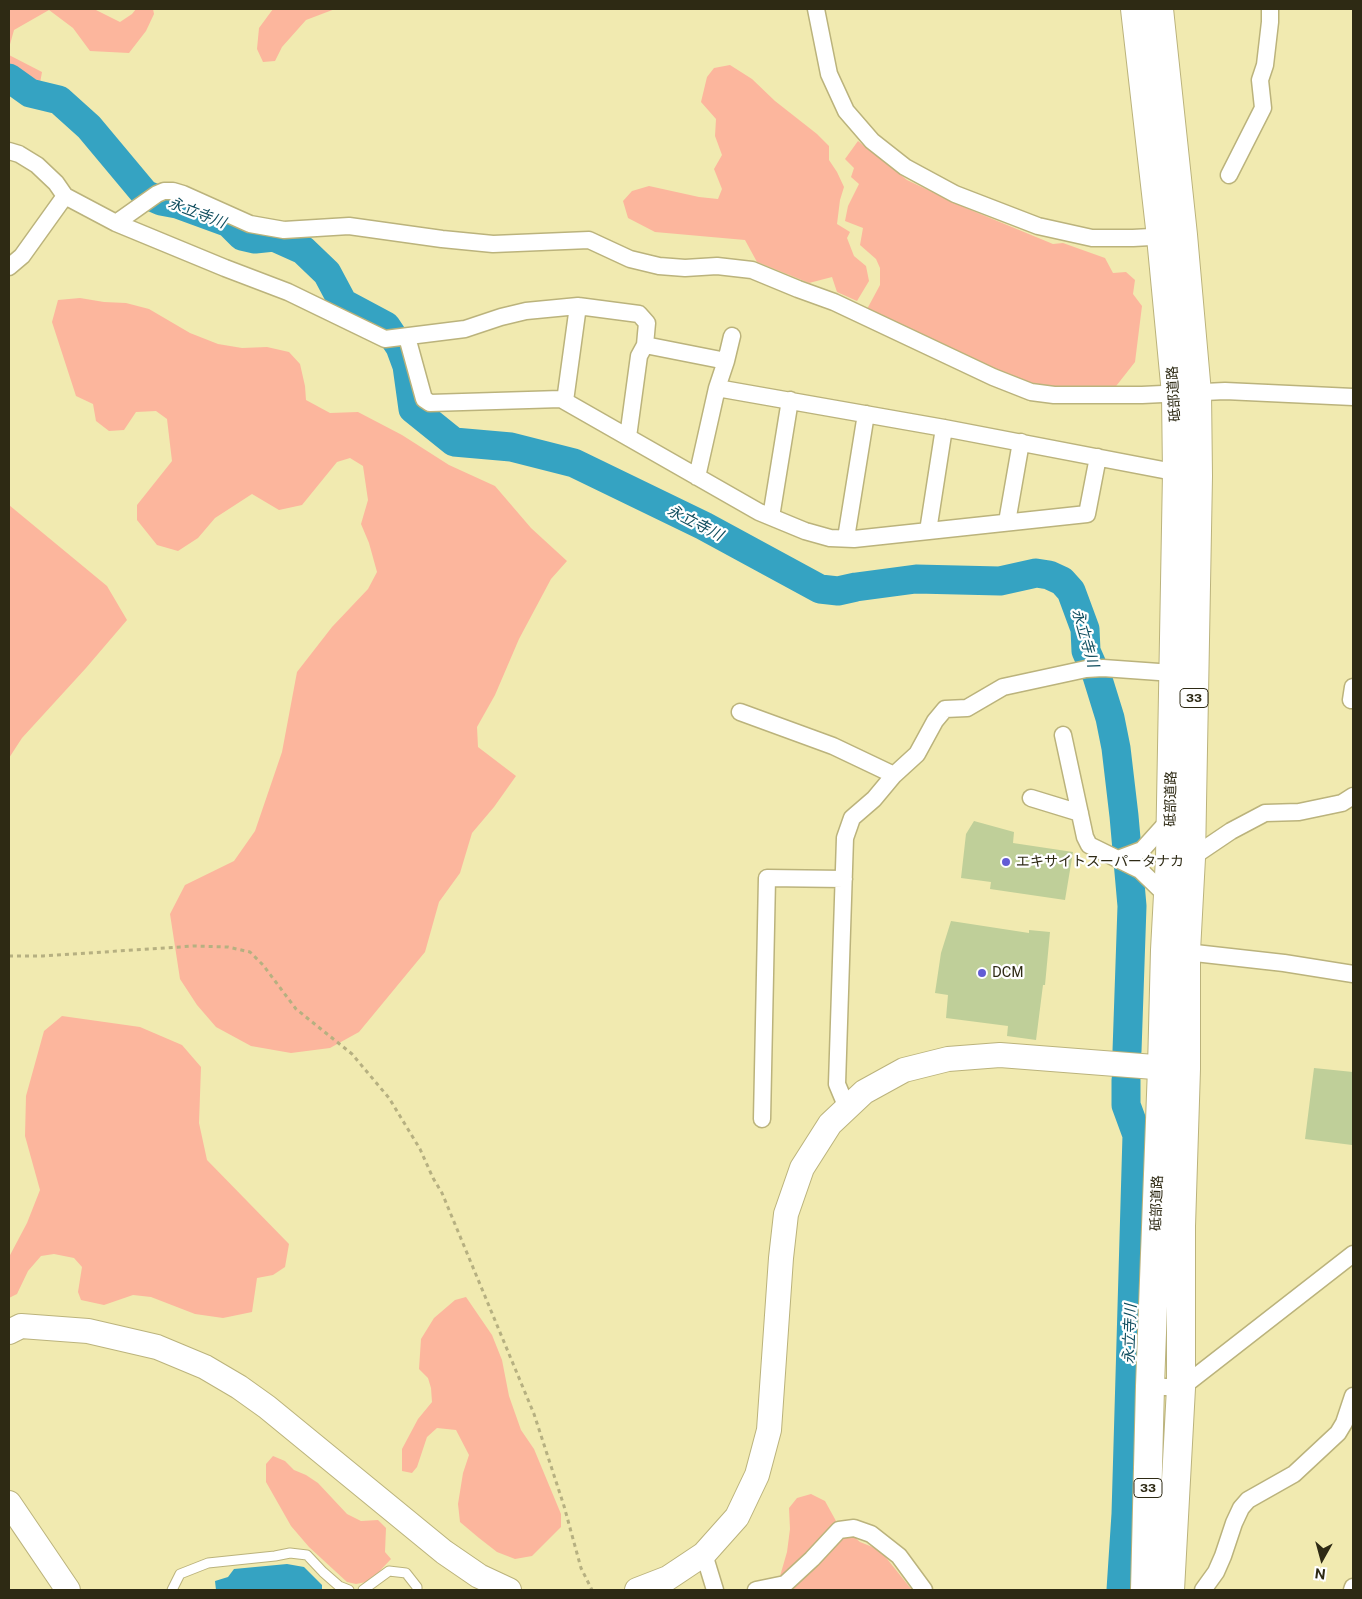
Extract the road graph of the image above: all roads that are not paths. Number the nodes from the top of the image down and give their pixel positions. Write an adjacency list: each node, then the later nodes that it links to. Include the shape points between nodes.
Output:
1 (816, 9): 9 (street, via 829,74 846,111 872,141 904,167 955,194 1038,226 1092,238)
2 (1135, 9): 9 (highway, 砥部道路 / 33)
3 (1159, 9): 9 (highway, 砥部道路 / 33)
4 (1270, 9): 6 (street, via 1265,65 1260,80 1263,108)
5 (9, 151): 7 (street, via 37,165)
6 (1229, 175)
7 (65, 196): 8 (street); 10 (street, via 22,256)
8 (116, 223): 13 (street); 17 (street, via 157,194 173,191 250,224 284,230 349,226 493,244 589,240 630,259 659,266 752,270 834,302 1031,392 1054,395)
9 (1172, 236): 17 (highway, 砥部道路 / 33)
10 (9, 267)
11 (578, 306): 13 (street, via 526,311 465,329); 14 (street, via 639,314 647,323); 20 (street)
12 (732, 336): 15 (street)
13 (398, 338): 20 (street, via 424,400 430,403)
14 (645, 345): 15 (street); 23 (street, via 639,356)
15 (726, 361): 16 (street)
16 (717, 388): 19 (street); 27 (street)
17 (1186, 394): 18 (street, via 1225,391); 26 (highway, 砥部道路 / 33)
18 (1353, 397)
19 (790, 400): 21 (street); 28 (street)
20 (565, 401): 23 (street)
21 (866, 414): 22 (street); 31 (street)
22 (944, 428): 24 (street); 30 (street)
23 (628, 437): 27 (street)
24 (1020, 442): 25 (street); 29 (street)
25 (1098, 457): 26 (street); 29 (street, via 1087,514)
26 (1187, 475): 32 (highway, 砥部道路 / 33); 42 (highway, 砥部道路 / 33)
27 (697, 477): 28 (street)
28 (771, 517): 31 (street, via 830,538)
29 (1007, 522): 30 (street)
30 (928, 531): 31 (street)
31 (846, 538)
32 (1173, 673): 37 (street, via 1086,669 1003,687 967,708 944,709 918,754); 41 (highway, 砥部道路 / 33)
33 (1353, 687): 34 (street)
34 (1353, 700)
35 (740, 712): 37 (street, via 833,746)
36 (1063, 735): 40 (street)
37 (894, 775): 44 (street, via 852,818 845,838)
38 (1353, 796): 42 (street, via 1342,803 1299,812 1265,814)
39 (1031, 798): 40 (street)
40 (1080, 812): 43 (street, via 1089,844)
41 (1170, 819): 42 (highway, 砥部道路 / 33); 43 (street, via 1142,850)
42 (1180, 858): 45 (highway, 砥部道路 / 33); 46 (highway, 砥部道路 / 33)
43 (1118, 859): 45 (street, via 1140,870)
44 (844, 879): 49 (street, via 837,1084); 50 (street, via 767,878)
45 (1168, 897): 46 (highway, 砥部道路 / 33)
46 (1175, 950): 47 (street); 48 (highway, 砥部道路 / 33)
47 (1353, 974)
48 (1174, 1069): 49 (street, via 1000,1055 948,1060 904,1070 864,1092); 53 (highway, 砥部道路 / 33); 54 (highway, 砥部道路 / 33, via 1181,1226)
49 (847, 1108): 57 (street, via 830,1124 802,1168 786,1214 769,1430 758,1476 737,1517)
50 (762, 1120)
51 (1353, 1254): 54 (street)
52 (13, 1327): 63 (street, via 88,1331 157,1348 205,1367 267,1407 444,1552 479,1576)
53 (1150, 1386): 54 (street); 68 (highway, 砥部道路 / 33)
54 (1181, 1388): 69 (highway, 砥部道路 / 33)
55 (1353, 1396): 70 (street, via 1338,1433 1294,1474 1248,1500 1240,1508 1216,1572)
56 (9, 1503): 58 (street)
57 (704, 1554): 64 (street, via 668,1578); 65 (street)
58 (68, 1590)
59 (172, 1590): 60 (lane, via 180,1574 208,1563 290,1553 307,1554 339,1586)
60 (349, 1590)
61 (363, 1590): 62 (lane, via 389,1571 406,1573)
62 (417, 1590)
63 (509, 1590)
64 (637, 1590)
65 (716, 1590)
66 (756, 1590): 67 (street, via 785,1584 839,1530 854,1528 871,1534 899,1556)
67 (924, 1590)
68 (1145, 1590)
69 (1170, 1590)
70 (1203, 1590)

